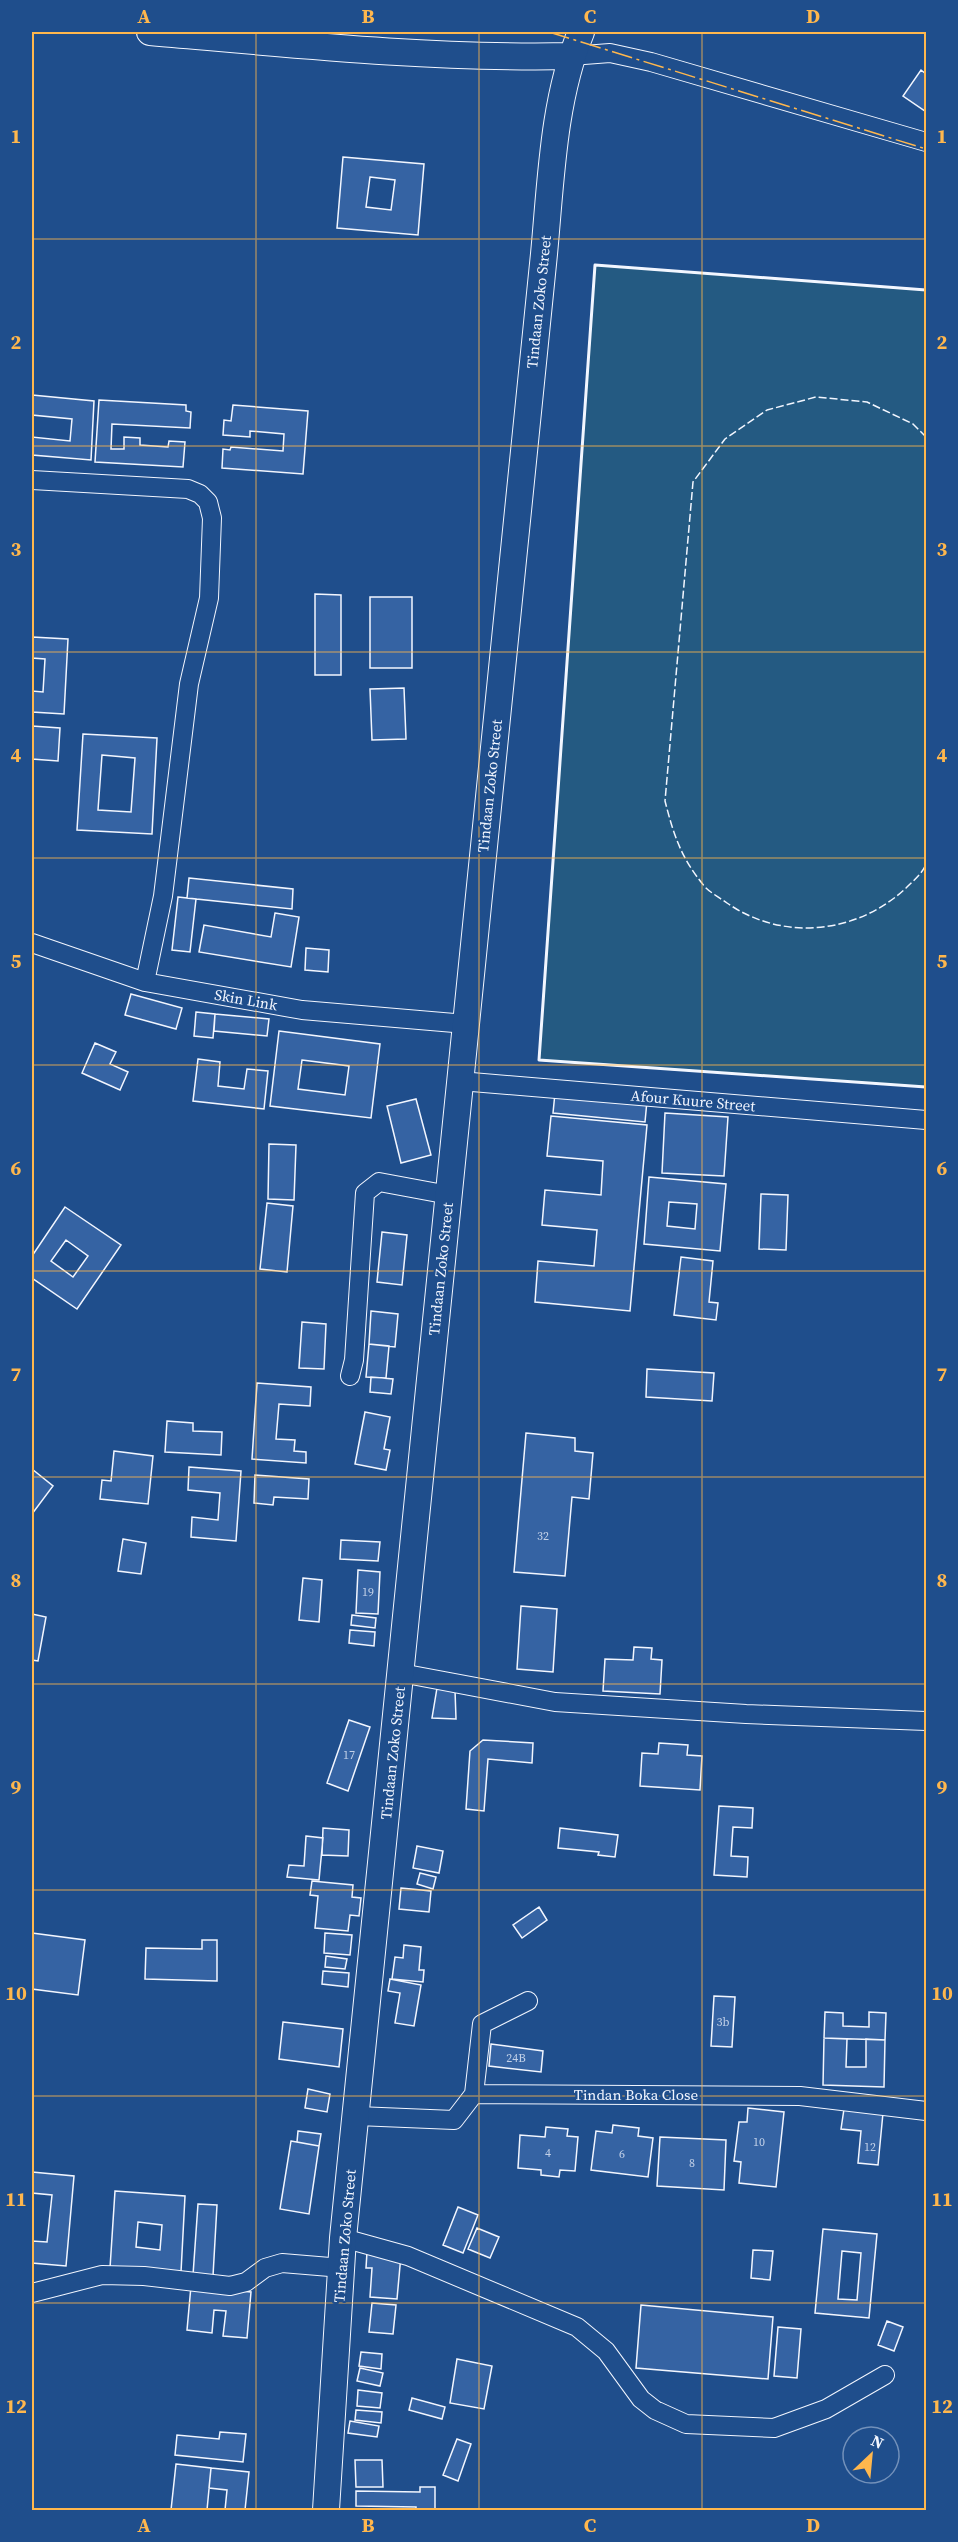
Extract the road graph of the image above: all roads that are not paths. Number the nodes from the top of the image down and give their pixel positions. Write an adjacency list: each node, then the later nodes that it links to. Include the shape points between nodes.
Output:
1 (150, 32): 3 (main road, via 307,45)
2 (581, 32): 3 (main road, Tindaan Zoko Street)
3 (571, 56): 4 (street, via 610,53 651,62); 8 (main road, Tindaan Zoko Street, via 556,137)
4 (927, 142)
5 (32, 480): 7 (street, via 188,489 208,502 212,518 209,598 189,684 163,896)
6 (32, 944): 7 (street, Skin Link)
7 (145, 982): 8 (street, Skin Link, via 302,1010)
8 (466, 1024): 9 (main road, Tindaan Zoko Street)
9 (460, 1081): 10 (street, Afour Kuure Street); 11 (main road, Tindaan Zoko Street)
10 (927, 1120)
11 (449, 1195): 12 (street, via 379,1182 365,1193); 13 (main road, Tindaan Zoko Street)
12 (350, 1376)
13 (401, 1673): 14 (street, via 555,1702); 18 (main road, Tindaan Zoko Street)
14 (927, 1721)
15 (528, 2001): 16 (street, via 482,2024)
16 (474, 2094): 17 (street, Tindan Boka Close, via 800,2096); 18 (street, via 454,2120)
17 (927, 2111)
18 (357, 2116): 19 (main road, Tindaan Zoko Street)
19 (343, 2238): 20 (main road, Tindaan Zoko Street); 22 (street, via 408,2256 577,2327 606,2351 641,2399 686,2424 774,2428 826,2409)
20 (342, 2268): 21 (street, via 282,2263 230,2286 102,2275); 23 (main road, Tindaan Zoko Street)
21 (32, 2293)
22 (885, 2374)
23 (326, 2511)

